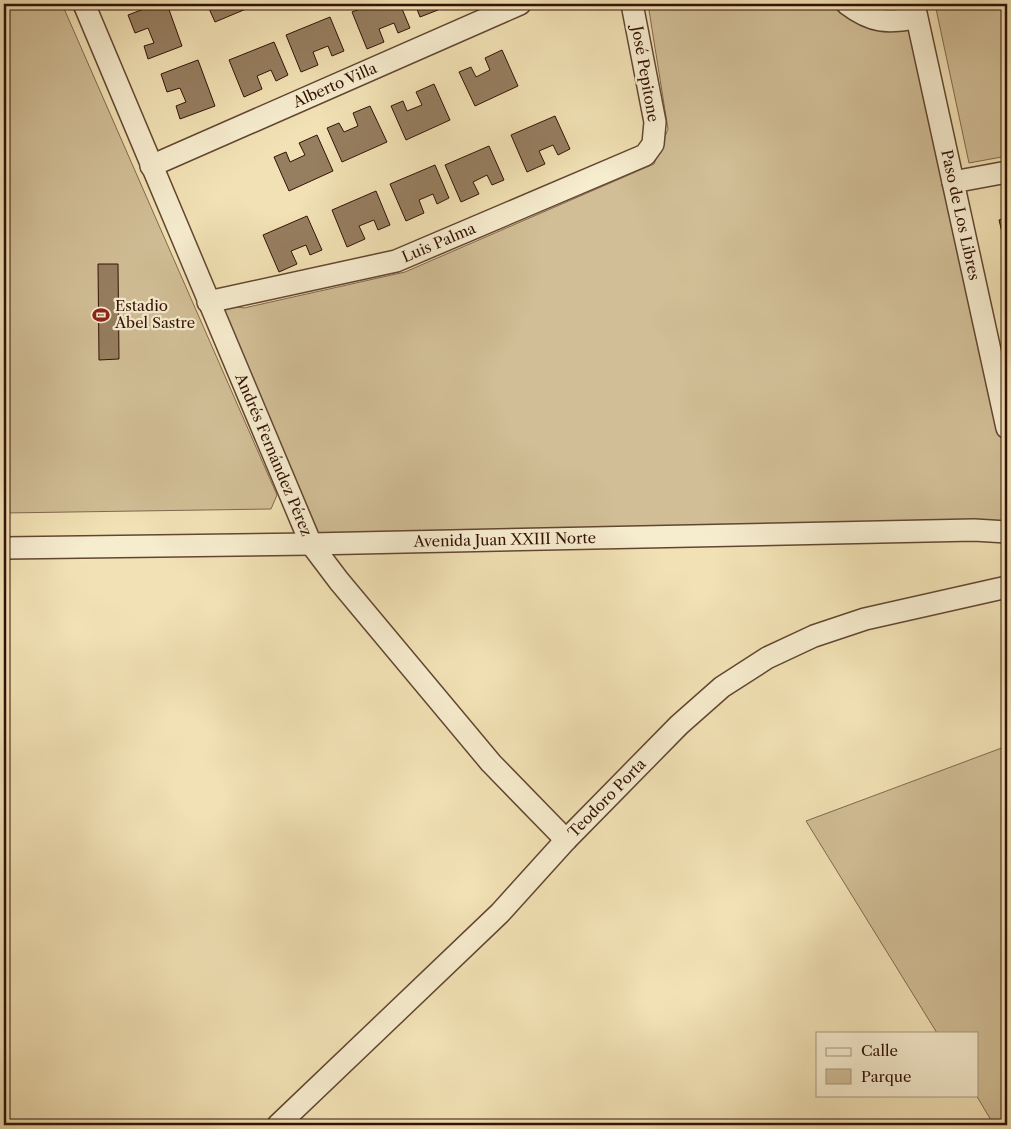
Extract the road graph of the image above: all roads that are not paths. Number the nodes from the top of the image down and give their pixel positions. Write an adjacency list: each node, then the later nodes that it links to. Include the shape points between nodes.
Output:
1 (84, 4): 7 (street, Andrés Fernández Pérez)
2 (520, 4): 7 (street, Alberto Villa)
3 (632, 4): 6 (street, José Pepitone, via 654,122)
4 (847, 4): 5 (street, via 861,15 890,22)
5 (915, 11): 9 (street, Paso de Los Libres)
6 (653, 144): 10 (street, Luis Palma, via 645,155 396,261)
7 (151, 166): 10 (street, Andrés Fernández Pérez)
8 (1007, 172): 9 (street)
9 (953, 182): 11 (street, Paso de Los Libres)
10 (208, 302): 13 (street, Andrés Fernández Pérez)
11 (1007, 428)
12 (1007, 532): 13 (street, Avenida Juan XXIII Norte, via 964,530)
13 (311, 544): 14 (street, Avenida Juan XXIII Norte); 16 (street, Andrés Fernández Pérez, via 491,762)
14 (4, 548)
15 (1007, 587): 16 (street, Teodoro Porta, via 865,619 814,636 767,658 722,686)
16 (566, 840): 17 (street, Teodoro Porta, via 500,913)
17 (278, 1125)

